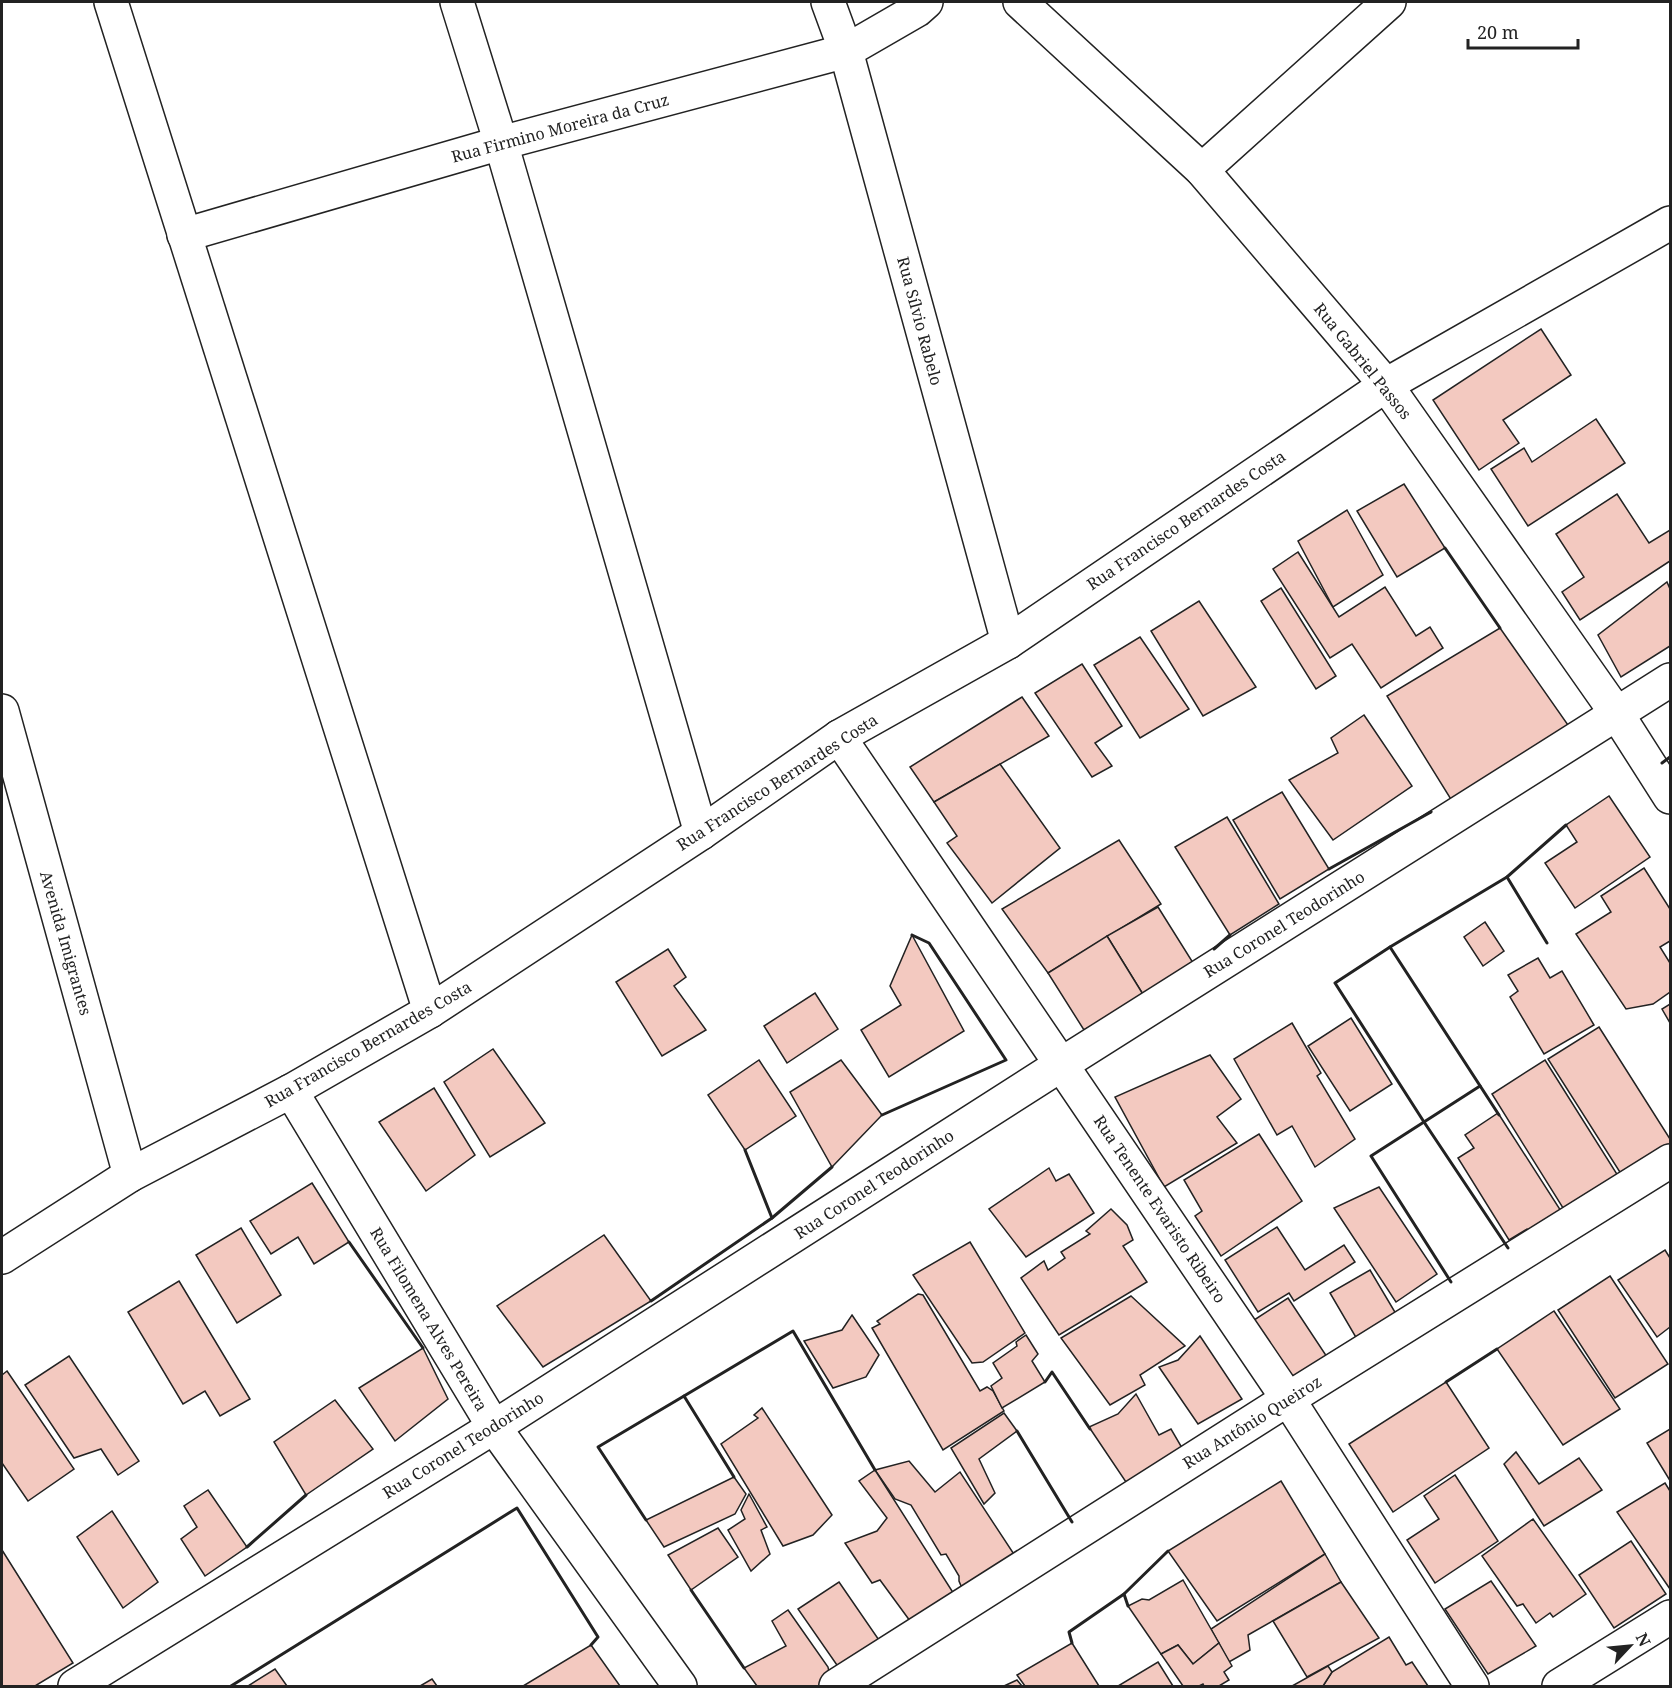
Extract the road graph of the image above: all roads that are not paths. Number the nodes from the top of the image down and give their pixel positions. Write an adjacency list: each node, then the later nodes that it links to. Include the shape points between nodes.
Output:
1 (111, 2): 11 (street)
2 (457, 2): 8 (street)
3 (828, 2): 7 (street, Rua Sílvio Rabelo)
4 (926, 2): 7 (street, Rua Firmino Moreira da Cruz)
5 (1020, 2): 9 (street, Rua Gabriel Passos)
6 (1389, 2): 9 (street)
7 (846, 51): 8 (street, Rua Firmino Moreira da Cruz); 13 (street, Rua Sílvio Rabelo)
8 (501, 143): 11 (street, Rua Firmino Moreira da Cruz); 19 (street)
9 (1203, 170): 12 (street, Rua Gabriel Passos)
10 (1671, 224): 12 (street, Rua Francisco Bernardes Costa)
11 (184, 236): 20 (street)
12 (1386, 385): 13 (street, Rua Francisco Bernardes Costa); 16 (street, Rua Gabriel Passos)
13 (1008, 642): 17 (street, Rua Francisco Bernardes Costa)
14 (1671, 680): 16 (street, Rua Coronel Teodorinho)
15 (2, 711): 24 (street, Avenida Imigrantes)
16 (1617, 714): 18 (street, Rua Gabriel Passos); 21 (street, Rua Coronel Teodorinho)
17 (839, 737): 19 (street, Rua Francisco Bernardes Costa); 21 (street, Rua Tenente Evaristo Ribeiro)
18 (1671, 797)
19 (701, 832): 20 (street, Rua Francisco Bernardes Costa)
20 (430, 1011): 22 (street, Rua Francisco Bernardes Costa)
21 (1062, 1064): 26 (street, Rua Tenente Evaristo Ribeiro); 27 (street, Rua Coronel Teodorinho)
22 (291, 1091): 24 (street, Rua Francisco Bernardes Costa); 27 (street, Rua Filomena Alves Pereira)
23 (1671, 1161): 26 (street, Rua Antônio Queiroz)
24 (130, 1175): 25 (street, Rua Francisco Bernardes Costa)
25 (2, 1257)
26 (1288, 1399): 31 (street, Rua Antônio Queiroz); 32 (street, Rua Tenente Evaristo Ribeiro)
27 (494, 1427): 29 (street, Rua Coronel Teodorinho); 30 (street, Rua Filomena Alves Pereira)
28 (1671, 1617): 33 (street)
29 (75, 1686)
30 (680, 1686)
31 (836, 1686)
32 (1472, 1686)
33 (1559, 1686)

